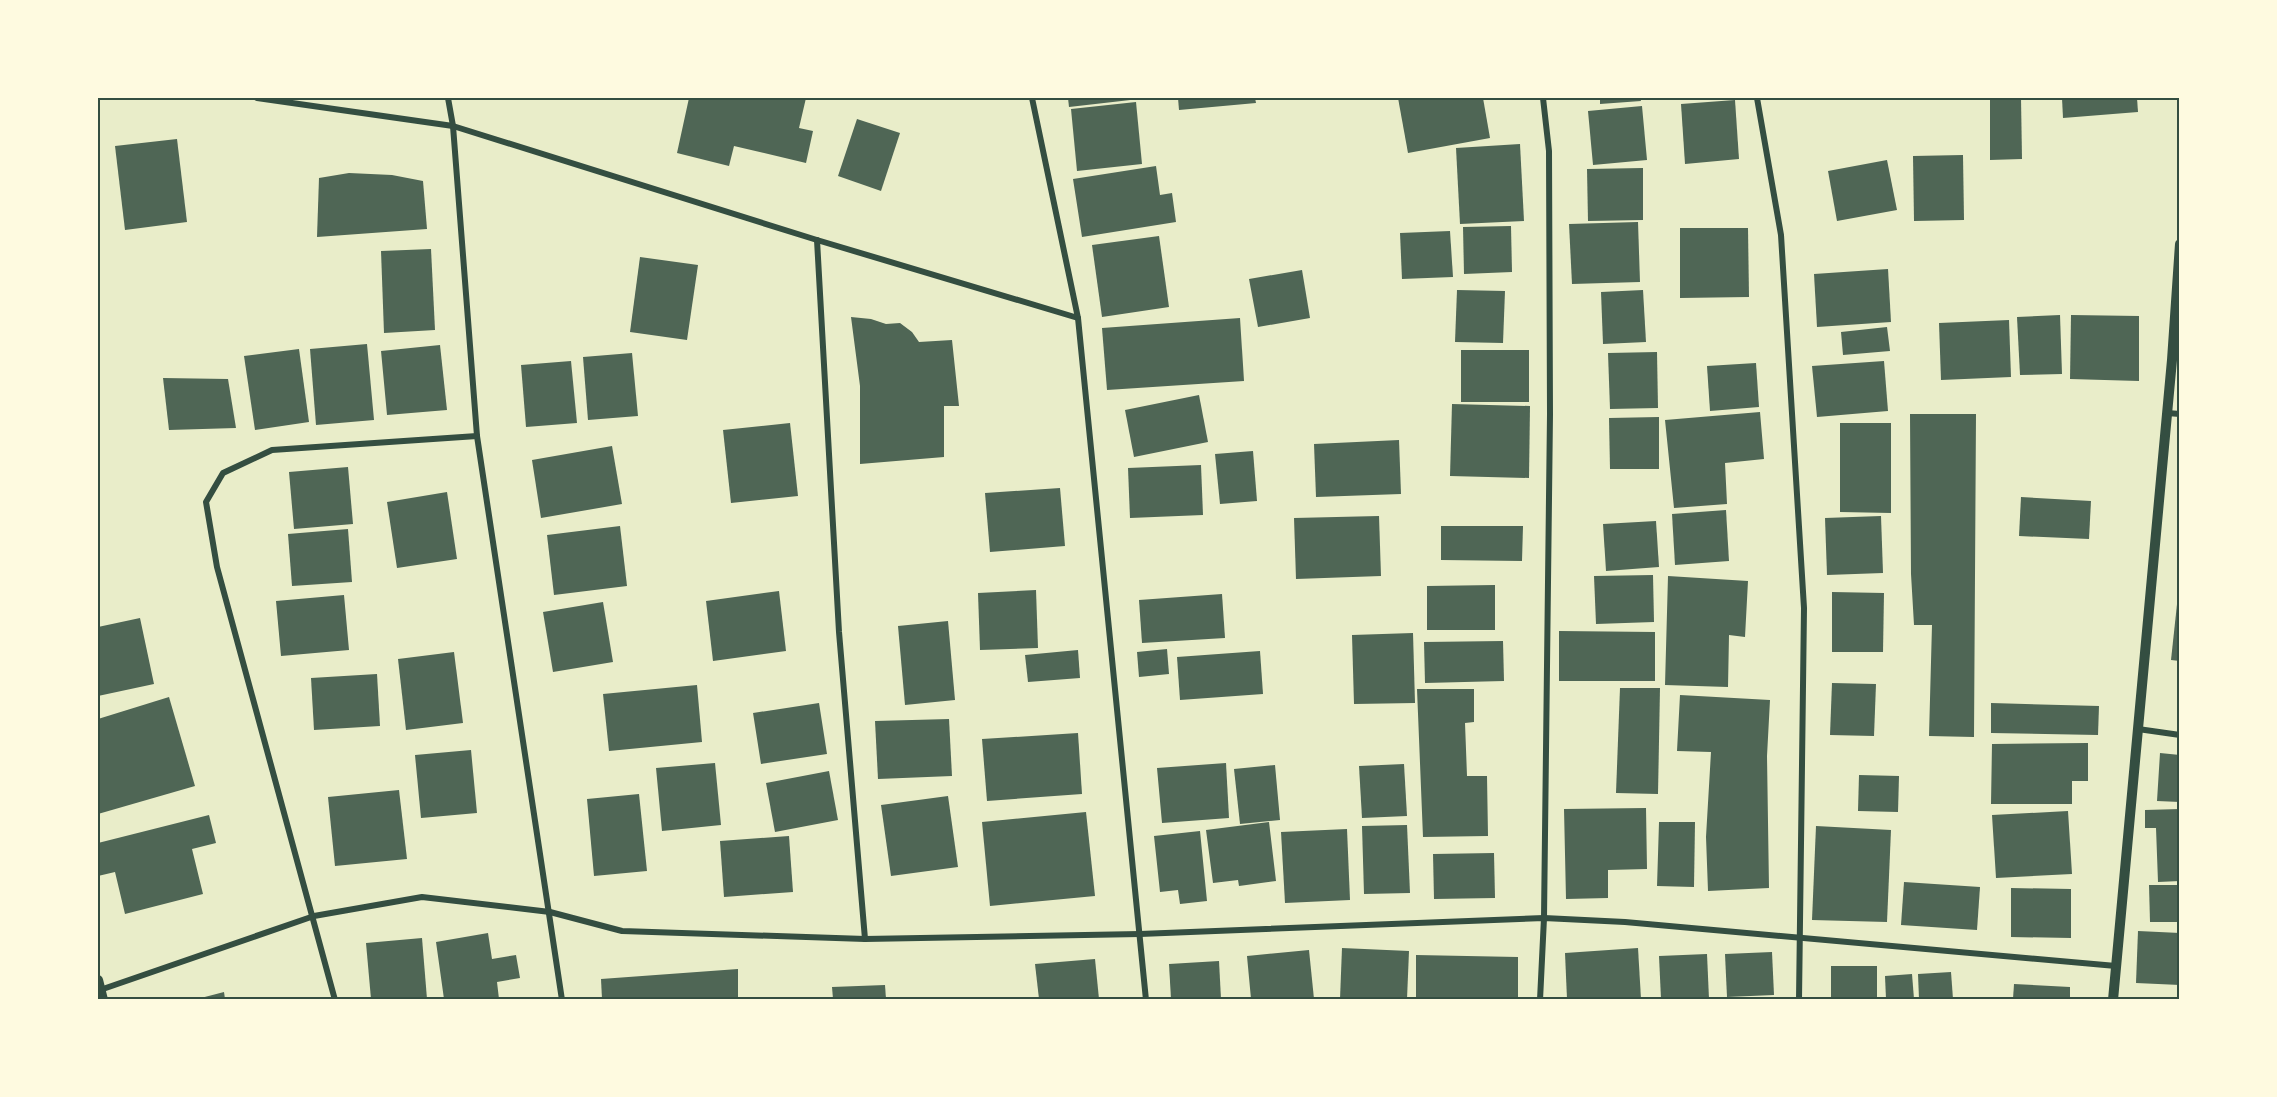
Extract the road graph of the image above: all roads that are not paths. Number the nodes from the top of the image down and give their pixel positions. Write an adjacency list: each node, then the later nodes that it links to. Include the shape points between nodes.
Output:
1 (257, 98): 6 (street)
2 (448, 98): 6 (street)
3 (1032, 98): 9 (street)
4 (1543, 98): 17 (street, via 1549,151 1550,414)
5 (1757, 98): 19 (street, via 1781,235 1804,608)
6 (453, 126): 7 (street); 12 (street)
7 (818, 240): 9 (street); 20 (street, via 840,632)
8 (2180, 244): 10 (street)
9 (1078, 318): 18 (street)
10 (2167, 413): 11 (street); 13 (street)
11 (2180, 414)
12 (477, 436): 15 (street); 16 (street, via 272,450 223,473 206,502 217,567)
13 (2138, 729): 14 (street); 21 (street)
14 (2180, 735)
15 (550, 912): 16 (street, via 422,897); 20 (street, via 622,931); 24 (street)
16 (314, 916): 22 (street); 23 (street)
17 (1544, 918): 18 (street); 19 (street); 26 (street)
18 (1140, 934): 20 (street); 25 (street)
19 (1800, 937): 21 (street); 27 (street)
20 (865, 939)
21 (2116, 966): 28 (street)
22 (100, 990)
23 (335, 999)
24 (562, 999)
25 (1146, 999)
26 (1540, 999)
27 (1799, 999)
28 (2113, 999)

